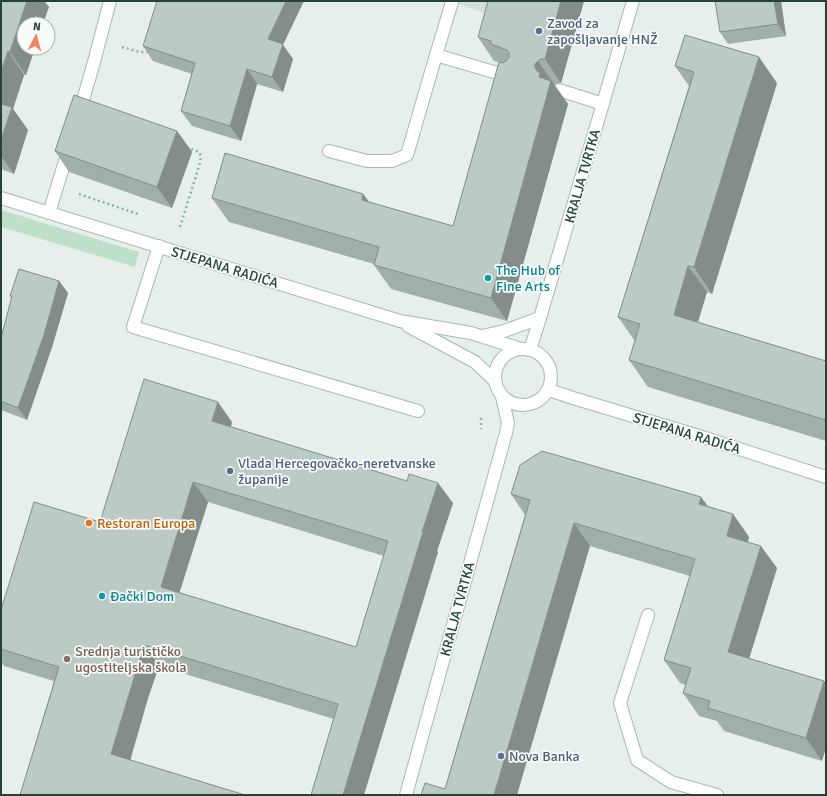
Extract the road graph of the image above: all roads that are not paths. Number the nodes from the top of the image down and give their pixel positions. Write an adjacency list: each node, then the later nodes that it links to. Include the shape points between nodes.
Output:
1 (110, 1): 10 (street)
2 (633, 1): 7 (street, KRALJA TVRTKA)
3 (452, 2): 4 (street)
4 (436, 55): 5 (street); 8 (street, via 407,154 392,161 367,161)
5 (518, 78)
6 (559, 90): 7 (street)
7 (603, 104): 12 (street, KRALJA TVRTKA)
8 (329, 151)
9 (1, 198): 10 (street, STJEPANA RADIĆA)
10 (49, 213): 11 (street, STJEPANA RADIĆA)
11 (159, 246): 13 (street, STJEPANA RADIĆA); 20 (street, via 133,327)
12 (540, 318): 14 (street); 15 (street, KRALJA TVRTKA)
13 (400, 321): 14 (street, STJEPANA RADIĆA); 16 (street, STJEPANA RADIĆA, via 475,362)
14 (481, 336): 15 (street, STJEPANA RADIĆA)
15 (526, 350): 16 (street, via 512,351 504,356 498,363); 17 (street, via 539,354 546,361 551,375)
16 (495, 381): 18 (street)
17 (548, 390): 19 (street, via 535,403); 22 (street, STJEPANA RADIĆA)
18 (502, 397): 19 (street, via 509,402); 21 (street)
19 (526, 405): 21 (street)
20 (418, 411)
21 (508, 423): 24 (street, KRALJA TVRTKA)
22 (826, 477)
23 (648, 615): 25 (street, via 620,703 637,760 671,782)
24 (406, 795)
25 (717, 795)

